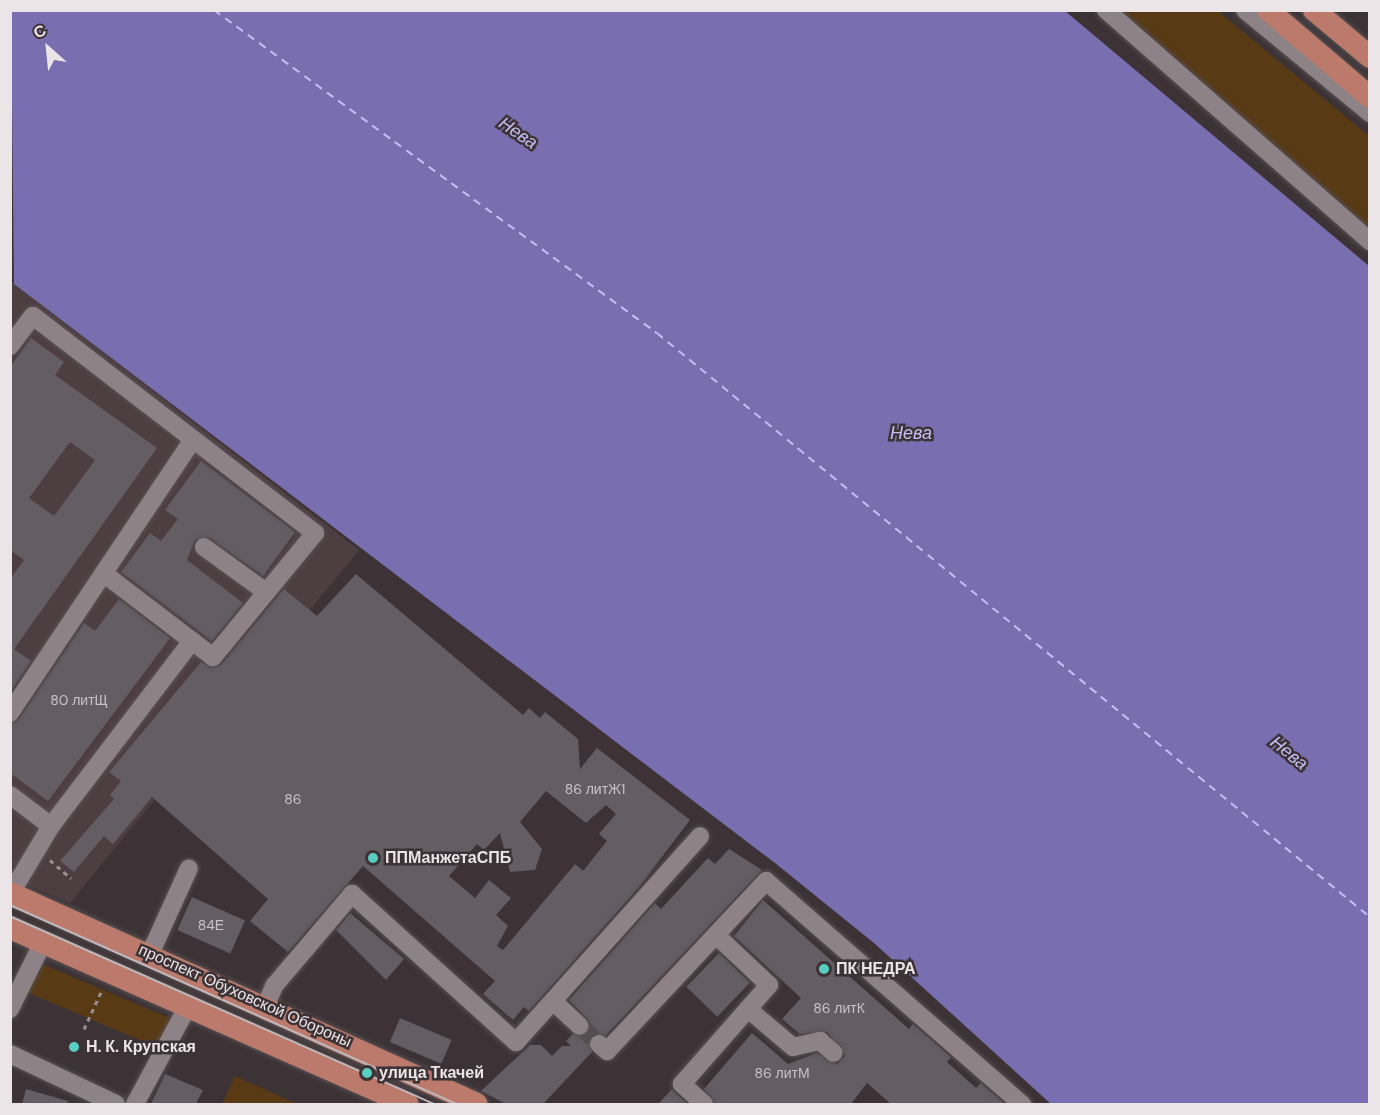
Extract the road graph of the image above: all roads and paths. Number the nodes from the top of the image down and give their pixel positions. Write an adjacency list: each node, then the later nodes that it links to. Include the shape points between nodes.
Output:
1 (1106, 10): 8 (lane)
2 (1245, 10): 7 (lane)
3 (1268, 10): 6 (main road)
4 (1314, 10): 5 (main road)
5 (1370, 57)
6 (1370, 97)
7 (1370, 113)
8 (1370, 241)
9 (10, 346): 10 (lane, via 33,316)
10 (193, 440): 12 (lane); 13 (lane, via 315,533)
11 (204, 547): 13 (lane)
12 (103, 573): 14 (lane); 15 (lane)
13 (266, 592): 14 (lane, via 213,657)
14 (192, 641): 17 (lane)
15 (10, 713)
16 (10, 795): 17 (lane)
17 (51, 826): 20 (lane)
18 (700, 836): 26 (lane, via 591,952 585,968)
19 (189, 868): 24 (lane)
20 (11, 893): 24 (main road, проспект Обуховской Обороны)
21 (10, 928): 23 (main road, проспект Обуховской Обороны)
22 (716, 934): 30 (lane, via 769,985); 33 (lane, via 607,1051); 42 (lane, via 766,881)
23 (42, 942): 28 (main road, проспект Обуховской Обороны); 29 (lane)
24 (150, 954): 27 (main road, проспект Обуховской Обороны)
25 (105, 985): 32 (path)
26 (554, 1002): 27 (lane, via 516,1042 352,894 274,986); 31 (lane)
27 (266, 1005): 36 (main road, проспект Обуховской Обороны)
28 (188, 1006): 38 (lane); 39 (main road, проспект Обуховской Обороны)
29 (10, 1009)
30 (748, 1009): 34 (lane, via 793,1047 820,1041); 41 (lane, via 682,1084)
31 (580, 1026)
32 (84, 1029)
33 (599, 1044)
34 (834, 1053)
35 (10, 1054): 37 (lane)
36 (449, 1098): 40 (main road, проспект Обуховской Обороны)
37 (116, 1104)
38 (135, 1104)
39 (408, 1104)
40 (477, 1104)
41 (704, 1104)
42 (1022, 1104)

